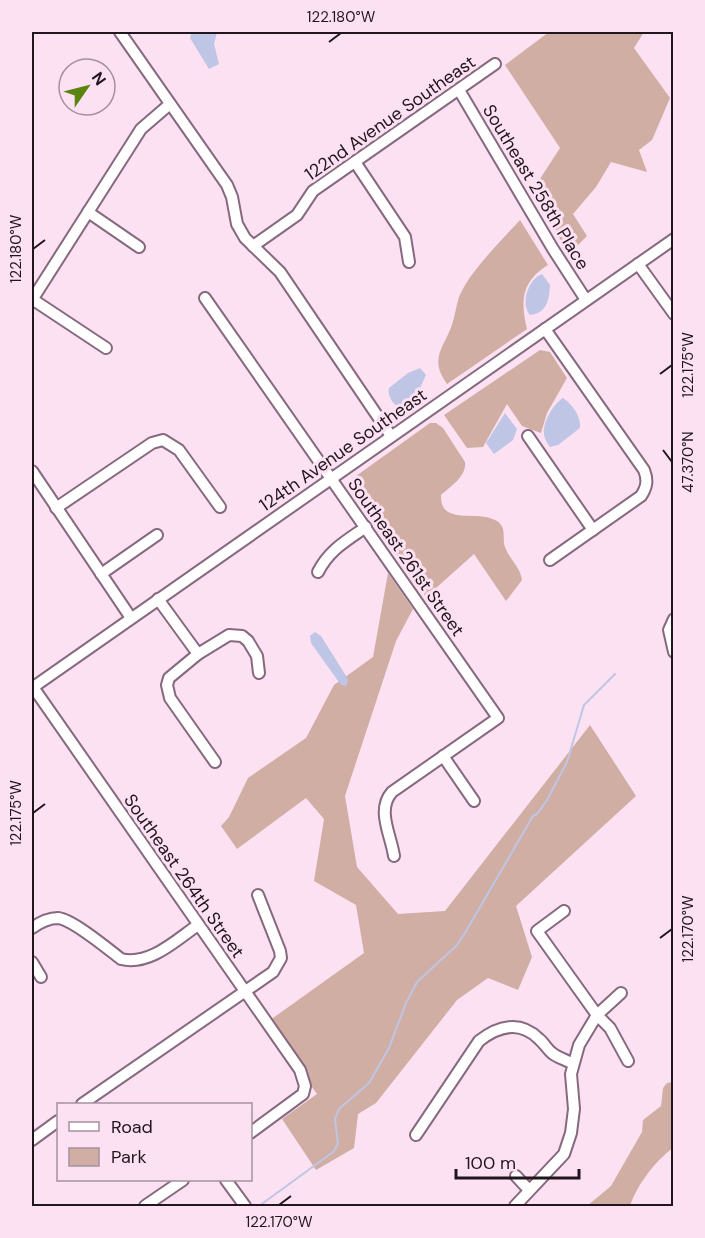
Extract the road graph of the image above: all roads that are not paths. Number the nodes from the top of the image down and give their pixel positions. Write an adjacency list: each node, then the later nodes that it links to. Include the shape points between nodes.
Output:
1 (120, 32): 4 (street)
2 (495, 64): 3 (street, 122nd Avenue Southeast)
3 (459, 90): 5 (street, 122nd Avenue Southeast); 14 (street, Southeast 258th Place)
4 (170, 104): 6 (street, via 141,129); 8 (street, via 227,185 237,224)
5 (355, 162): 8 (street, 122nd Avenue Southeast, via 314,191 297,215); 10 (street, via 405,237)
6 (88, 212): 9 (street); 13 (street)
7 (674, 239): 11 (street, 124th Avenue Southeast)
8 (253, 246): 18 (street, via 280,272)
9 (139, 247)
10 (409, 262)
11 (638, 264): 14 (street, 124th Avenue Southeast); 15 (street)
12 (205, 298): 21 (street, Southeast 261st Street)
13 (32, 299): 17 (street)
14 (586, 300): 16 (street, 124th Avenue Southeast)
15 (674, 314)
16 (545, 329): 18 (street, 124th Avenue Southeast); 25 (street, via 646,476 641,496)
17 (106, 348)
18 (391, 436): 21 (street, 124th Avenue Southeast)
19 (528, 436): 25 (street)
20 (32, 471): 23 (street)
21 (332, 478): 24 (street, Southeast 261st Street); 30 (street, 124th Avenue Southeast)
22 (219, 507): 23 (street, via 179,450 163,440 152,443)
23 (56, 508): 29 (street)
24 (366, 527): 28 (street, via 331,552); 37 (street, Southeast 261st Street, via 498,718)
25 (593, 530): 27 (street)
26 (157, 535): 29 (street)
27 (550, 560)
28 (318, 572)
29 (101, 574): 31 (street)
30 (158, 599): 31 (street, 124th Avenue Southeast); 34 (street)
31 (131, 618): 36 (street, 124th Avenue Southeast)
32 (674, 619): 33 (street, via 669,630)
33 (674, 652)
34 (198, 654): 35 (street, via 229,634 242,636 257,656); 38 (street, via 172,673 167,685 170,698)
35 (259, 673)
36 (32, 688): 43 (street, Southeast 264th Street)
37 (443, 756): 39 (street); 40 (street, via 386,799 383,807)
38 (215, 762)
39 (474, 801)
40 (394, 856)
41 (258, 895): 47 (street, via 281,958 273,972)
42 (564, 911): 49 (street, via 537,931)
43 (198, 925): 44 (street, via 155,954 131,961 58,918); 47 (street, Southeast 264th Street)
44 (32, 928)
45 (32, 962): 46 (street)
46 (41, 977)
47 (244, 992): 52 (street); 54 (street, Southeast 264th Street, via 300,1070 305,1086 299,1099)
48 (621, 993): 49 (street)
49 (597, 1015): 50 (street, via 610,1028); 51 (street)
50 (628, 1061)
51 (573, 1064): 55 (street, via 552,1053 527,1029 503,1027 479,1041); 60 (street, via 574,1109 564,1154)
52 (83, 1103)
53 (57, 1122): 56 (street)
54 (252, 1132)
55 (416, 1135)
56 (32, 1140)
57 (516, 1176): 60 (street)
58 (180, 1181): 61 (street)
59 (227, 1181): 62 (street)
60 (529, 1190): 63 (street)
61 (145, 1206)
62 (245, 1206)
63 (515, 1206)

